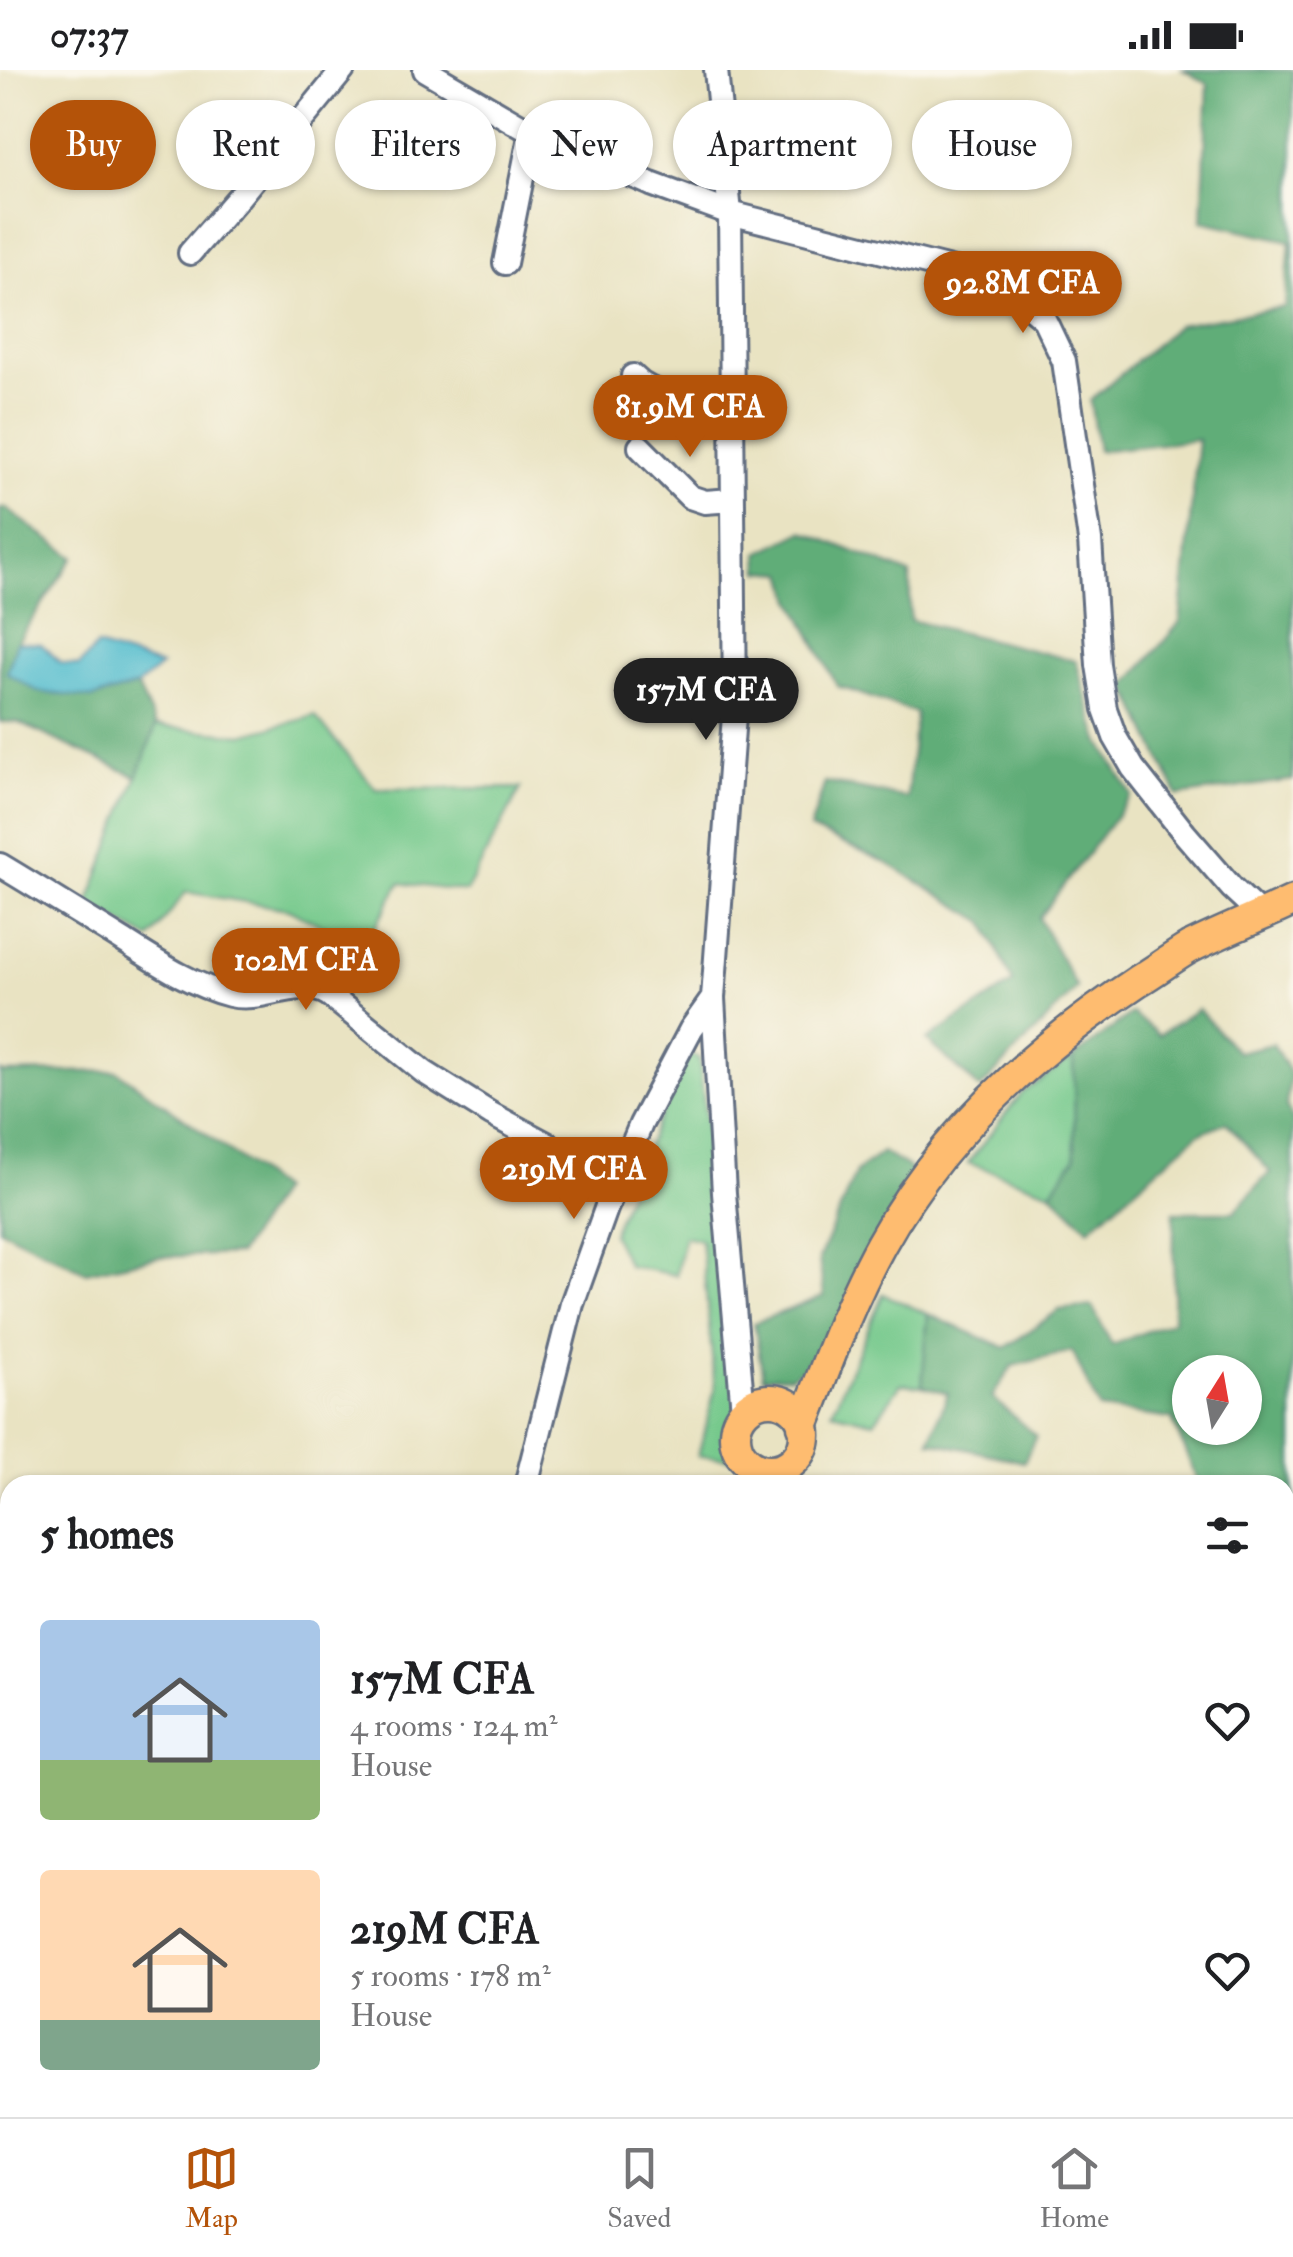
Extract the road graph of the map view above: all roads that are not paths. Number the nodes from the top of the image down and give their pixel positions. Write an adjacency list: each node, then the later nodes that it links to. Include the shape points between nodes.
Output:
1 (343, 70): 8 (street)
2 (426, 70): 4 (street)
3 (716, 70): 7 (street)
4 (516, 123)
5 (653, 185): 7 (street)
6 (520, 190): 9 (street)
7 (730, 213): 11 (street); 16 (street, via 962,272 1018,297 1044,319 1064,361 1090,540 1098,665 1115,737 1185,834)
8 (190, 253)
9 (505, 264)
10 (633, 376): 11 (street, via 642,386 679,396)
11 (731, 398): 13 (street)
12 (640, 447): 13 (street, via 690,496)
13 (732, 500): 17 (street, via 735,702)
14 (0, 865): 18 (street, via 212,988 233,996 317,988 424,1072)
15 (1293, 901): 16 (main road)
16 (1262, 916): 20 (main road, via 1189,949 1124,990 977,1112 883,1241)
17 (714, 998): 18 (street, via 666,1075); 19 (street)
18 (618, 1182): 22 (street, via 572,1304)
19 (743, 1411): 20 (main road, via 771,1398 796,1412); 21 (main road, via 737,1443)
20 (804, 1426): 23 (main road, via 804,1442)
21 (744, 1471): 23 (main road, via 755,1467)
22 (529, 1475)
23 (784, 1475)

